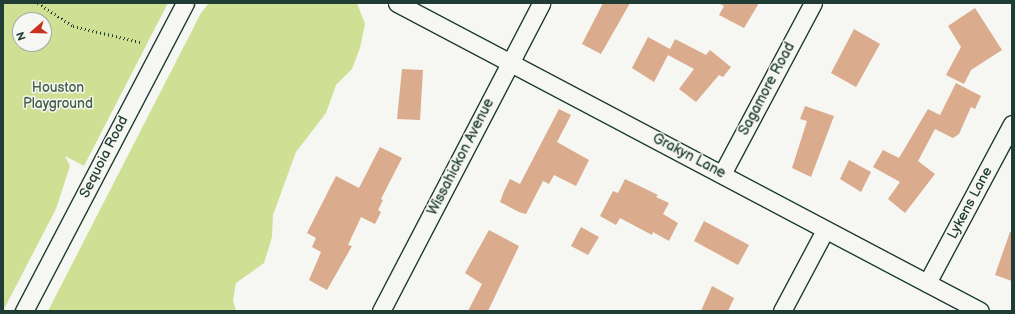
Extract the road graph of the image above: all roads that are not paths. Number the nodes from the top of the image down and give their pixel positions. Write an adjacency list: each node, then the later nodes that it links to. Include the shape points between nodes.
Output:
1 (185, 3): 10 (street, Sequoia Road)
2 (397, 3): 5 (street, Grakyn Lane)
3 (541, 3): 5 (street, Wissahickon Avenue)
4 (813, 3): 7 (street, Sagamore Road)
5 (511, 62): 7 (street, Grakyn Lane); 11 (street, Wissahickon Avenue)
6 (1012, 124): 9 (street, Lykens Lane)
7 (722, 174): 8 (street, Grakyn Lane)
8 (825, 230): 9 (street, Grakyn Lane); 12 (street)
9 (927, 283): 13 (street, Grakyn Lane)
10 (24, 311)
11 (381, 311)
12 (782, 311)
13 (980, 311)

